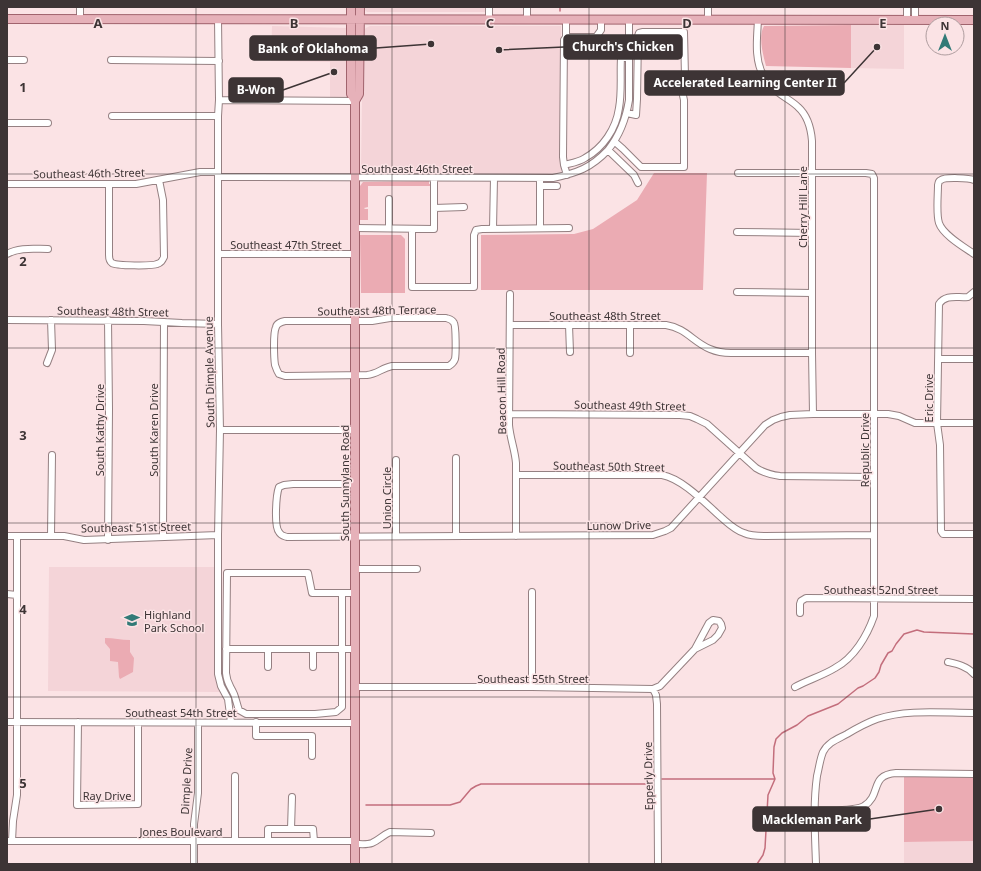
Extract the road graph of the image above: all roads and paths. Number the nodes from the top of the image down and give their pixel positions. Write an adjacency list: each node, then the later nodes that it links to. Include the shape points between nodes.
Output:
1 (80, 7): 10 (street)
2 (351, 7): 12 (main road, South Sunnylane Road)
3 (360, 7): 13 (main road, South Sunnylane Road)
4 (489, 7): 14 (street)
5 (526, 7): 15 (street)
6 (708, 7): 20 (street)
7 (907, 7): 22 (street)
8 (915, 7): 22 (street)
9 (7, 19): 10 (main road)
10 (80, 19): 11 (main road)
11 (218, 19): 12 (main road); 32 (street, South Dimple Avenue)
12 (351, 20): 13 (main road); 34 (main road, South Sunnylane Road, via 351,94)
13 (360, 20): 14 (main road); 34 (main road, South Sunnylane Road, via 359,94)
14 (489, 20): 15 (main road)
15 (526, 20): 16 (main road)
16 (566, 20): 17 (main road); 25 (street)
17 (601, 20): 18 (main road); 25 (street, via 601,30 596,36)
18 (630, 20): 19 (main road); 26 (street, Southeast 46th Street)
19 (685, 20): 20 (main road); 24 (street)
20 (708, 20): 21 (main road)
21 (758, 20): 22 (main road); 43 (street, Cherry Hill Lane, via 758,64 764,79 798,107 808,121 812,141)
22 (911, 20): 23 (main road)
23 (974, 20)
24 (684, 32): 27 (street, via 640,32); 40 (street, via 684,167 641,167)
25 (566, 37): 42 (street)
26 (629, 41): 27 (street); 28 (street, Southeast 46th Street)
27 (638, 41): 35 (street, via 636,115)
28 (629, 58): 35 (street, Southeast 46th Street); 42 (street, via 620,58 619,109 617,119 604,143 584,159)
29 (7, 60): 30 (street)
30 (24, 60)
31 (111, 60): 32 (street)
32 (219, 61): 33 (street, South Dimple Avenue)
33 (219, 100): 34 (street); 37 (street, South Dimple Avenue)
34 (355, 101): 47 (main road, South Sunnylane Road)
35 (627, 113): 40 (street, Southeast 46th Street)
36 (112, 116): 37 (street)
37 (218, 116): 45 (street, South Dimple Avenue)
38 (7, 122): 39 (street)
39 (48, 123)
40 (615, 142): 41 (street, Southeast 46th Street)
41 (608, 150): 46 (street, Southeast 46th Street, via 597,161); 53 (street, via 634,175)
42 (564, 165): 46 (street)
43 (812, 172): 44 (street); 68 (street, Cherry Hill Lane); 96 (street, Republic Drive, via 866,173 874,176)
44 (738, 173)
45 (218, 174): 47 (street, Southeast 46th Street); 51 (street, Southeast 46th Street, via 200,172); 71 (street, South Dimple Avenue)
46 (567, 175): 50 (street, Southeast 46th Street)
47 (355, 177): 48 (street, Southeast 46th Street); 61 (main road, South Sunnylane Road)
48 (434, 178): 49 (street, Southeast 46th Street); 60 (street)
49 (494, 178): 50 (street, Southeast 46th Street); 66 (street)
50 (540, 178): 56 (street)
51 (159, 180): 55 (street, Southeast 46th Street, via 136,184); 55 (street, via 163,200 164,257 154,265 118,265 110,261)
52 (974, 180): 73 (street, via 944,179 938,182 940,226 944,232)
53 (638, 183)
54 (7, 184): 55 (street, Southeast 46th Street)
55 (109, 184)
56 (540, 186): 57 (street); 63 (street)
57 (557, 186)
58 (389, 199): 62 (street)
59 (464, 207): 60 (street)
60 (434, 208): 65 (street, via 434,229)
61 (355, 228): 62 (street); 72 (main road, South Sunnylane Road)
62 (389, 228): 65 (street)
63 (540, 228): 64 (street); 66 (street)
64 (569, 228)
65 (412, 229): 66 (street, via 412,288 474,287 474,232 478,229)
66 (493, 229)
67 (737, 232): 68 (street)
68 (812, 233): 76 (street, Cherry Hill Lane)
69 (48, 249): 70 (street, via 18,249)
70 (7, 254)
71 (218, 254): 72 (street, Southeast 47th Street); 83 (street, South Dimple Avenue)
72 (355, 254): 81 (main road, South Sunnylane Road)
73 (974, 254)
74 (737, 292): 76 (street)
75 (974, 292): 90 (street, Eric Drive, via 968,297 947,297 939,304)
76 (812, 293): 89 (street, Cherry Hill Lane)
77 (510, 294): 84 (street, Beacon Hill Road)
78 (7, 320): 79 (street, Southeast 48th Street)
79 (51, 320): 80 (street, Southeast 48th Street); 92 (street, via 52,350)
80 (108, 320): 82 (street, Southeast 48th Street); 120 (street, South Kathy Drive)
81 (355, 321): 93 (main road, South Sunnylane Road); 93 (street, Southeast 48th Terrace, via 285,321 276,326 275,334 275,364 278,374); 93 (street, Southeast 48th Terrace, via 446,318 454,323 455,341 455,358 449,366 392,366 373,375)
82 (164, 322): 83 (street, Southeast 48th Street); 119 (street, South Karen Drive)
83 (218, 324): 99 (street, South Dimple Avenue)
84 (510, 325): 85 (street, Southeast 48th Street); 94 (street, Beacon Hill Road)
85 (569, 325): 86 (street, Southeast 48th Street); 87 (street)
86 (630, 325): 88 (street); 89 (street, Southeast 48th Street, via 660,324 675,327 708,349 719,352)
87 (570, 352)
88 (630, 353)
89 (812, 353): 95 (street, Cherry Hill Lane)
90 (938, 359): 91 (street); 97 (street, Eric Drive)
91 (974, 360)
92 (47, 363)
93 (355, 375): 100 (main road, South Sunnylane Road)
94 (510, 414): 101 (street, Southeast 49th Street, via 690,416 707,424); 105 (street, Beacon Hill Road)
95 (812, 414): 96 (street, Lunow Drive); 101 (street, Lunow Drive, via 790,415 773,420)
96 (874, 414): 97 (street, Lunow Drive, via 895,415 915,423); 106 (street, Republic Drive)
97 (937, 423): 98 (street, Lunow Drive); 109 (street, Eric Drive, via 940,445 941,532)
98 (974, 423)
99 (220, 430): 100 (street); 110 (street, South Dimple Avenue)
100 (355, 430): 107 (main road, South Sunnylane Road)
101 (739, 453): 106 (street, Southeast 49th Street, via 763,472 774,475); 108 (street, Lunow Drive)
102 (52, 455): 113 (street)
103 (456, 458): 116 (street)
104 (396, 460): 115 (street, Union Circle)
105 (516, 475): 108 (street, Southeast 50th Street, via 662,475 676,480); 117 (street, Beacon Hill Road)
106 (874, 477): 118 (street, Republic Drive)
107 (355, 484): 114 (main road, South Sunnylane Road); 114 (street, Lunow Drive, via 284,485 279,487 276,500 278,532 282,536)
108 (698, 497): 117 (street, Lunow Drive, via 671,528 653,535); 118 (street, Southeast 50th Street, via 735,529 753,536)
109 (974, 534)
110 (218, 535): 119 (street, Southeast 51st Street); 151 (street, South Dimple Avenue, via 218,674 228,699)
111 (7, 536): 112 (street, Southeast 51st Street)
112 (17, 536): 113 (street, Southeast 51st Street); 127 (street)
113 (51, 536): 120 (street, Southeast 51st Street)
114 (355, 536): 115 (street, Lunow Drive); 121 (main road, South Sunnylane Road)
115 (396, 536): 116 (street, Lunow Drive)
116 (456, 536): 117 (street, Lunow Drive)
117 (516, 536)
118 (874, 536): 128 (street, Republic Drive)
119 (163, 537): 120 (street, Southeast 51st Street)
120 (108, 540)
121 (355, 569): 122 (street); 125 (main road, South Sunnylane Road)
122 (417, 569)
123 (532, 592): 142 (street)
124 (342, 593): 125 (street); 131 (street, via 312,592 308,573 227,574); 134 (street)
125 (355, 593): 135 (main road, South Sunnylane Road)
126 (7, 594): 127 (street)
127 (17, 594): 149 (street)
128 (874, 599): 129 (street, Southeast 52nd Street); 130 (street, Southeast 52nd Street, via 806,598 801,601); 143 (street, Republic Drive, via 871,625 852,655 835,669)
129 (974, 599)
130 (800, 613)
131 (226, 649): 132 (street); 146 (street, via 227,680 239,710 246,714)
132 (268, 649): 133 (street); 139 (street)
133 (313, 649): 134 (street); 138 (street)
134 (342, 649): 135 (street); 147 (street, via 342,707 336,712)
135 (355, 649): 141 (main road, South Sunnylane Road)
136 (695, 649): 136 (street, via 718,635 722,628 719,621 709,623); 144 (street, via 660,686)
137 (948, 662): 140 (street, via 963,666)
138 (313, 666)
139 (268, 667)
140 (974, 674)
141 (355, 687): 142 (street, Southeast 55th Street); 157 (main road, South Sunnylane Road)
142 (532, 687): 144 (street, Southeast 55th Street)
143 (795, 687)
144 (653, 689): 174 (street, Epperly Drive, via 657,704)
145 (974, 713): 163 (street, via 896,714 877,719 833,741 828,745 820,761)
146 (265, 714): 147 (street); 153 (street)
147 (315, 714): 154 (street)
148 (7, 722): 149 (street, Southeast 54th Street)
149 (17, 722): 150 (street, Southeast 54th Street); 168 (street, via 17,796)
150 (78, 722): 155 (street, Southeast 54th Street); 155 (street, Ray Drive, via 77,805 138,804)
151 (231, 722): 152 (street, Southeast 54th Street); 156 (street, Southeast 54th Street)
152 (256, 722): 153 (street, Southeast 54th Street); 158 (street, via 256,736)
153 (265, 722): 154 (street, Southeast 54th Street)
154 (313, 722): 157 (street, Southeast 54th Street); 158 (street, via 310,732)
155 (138, 723): 156 (street, Southeast 54th Street)
156 (198, 723): 169 (street, Dimple Drive, via 198,793)
157 (355, 723): 171 (main road, South Sunnylane Road)
158 (312, 736): 159 (street)
159 (312, 756)
160 (974, 774): 163 (street, via 889,774 880,779 872,799 863,806 855,809)
161 (235, 776): 166 (street)
162 (292, 797): 164 (street)
163 (814, 810): 175 (street)
164 (291, 828): 167 (street, via 268,828); 170 (street, via 313,828)
165 (431, 833): 171 (street, Jones Boulevard, via 390,832 369,844)
166 (235, 840): 167 (street, Jones Boulevard); 169 (street, Jones Boulevard)
167 (268, 840): 170 (street, Jones Boulevard)
168 (10, 841): 169 (street, Jones Boulevard)
169 (194, 841): 172 (street, Dimple Drive)
170 (314, 841): 171 (street, Jones Boulevard)
171 (355, 842): 173 (main road, South Sunnylane Road)
172 (194, 864)
173 (355, 864)
174 (658, 864)
175 (816, 864)

